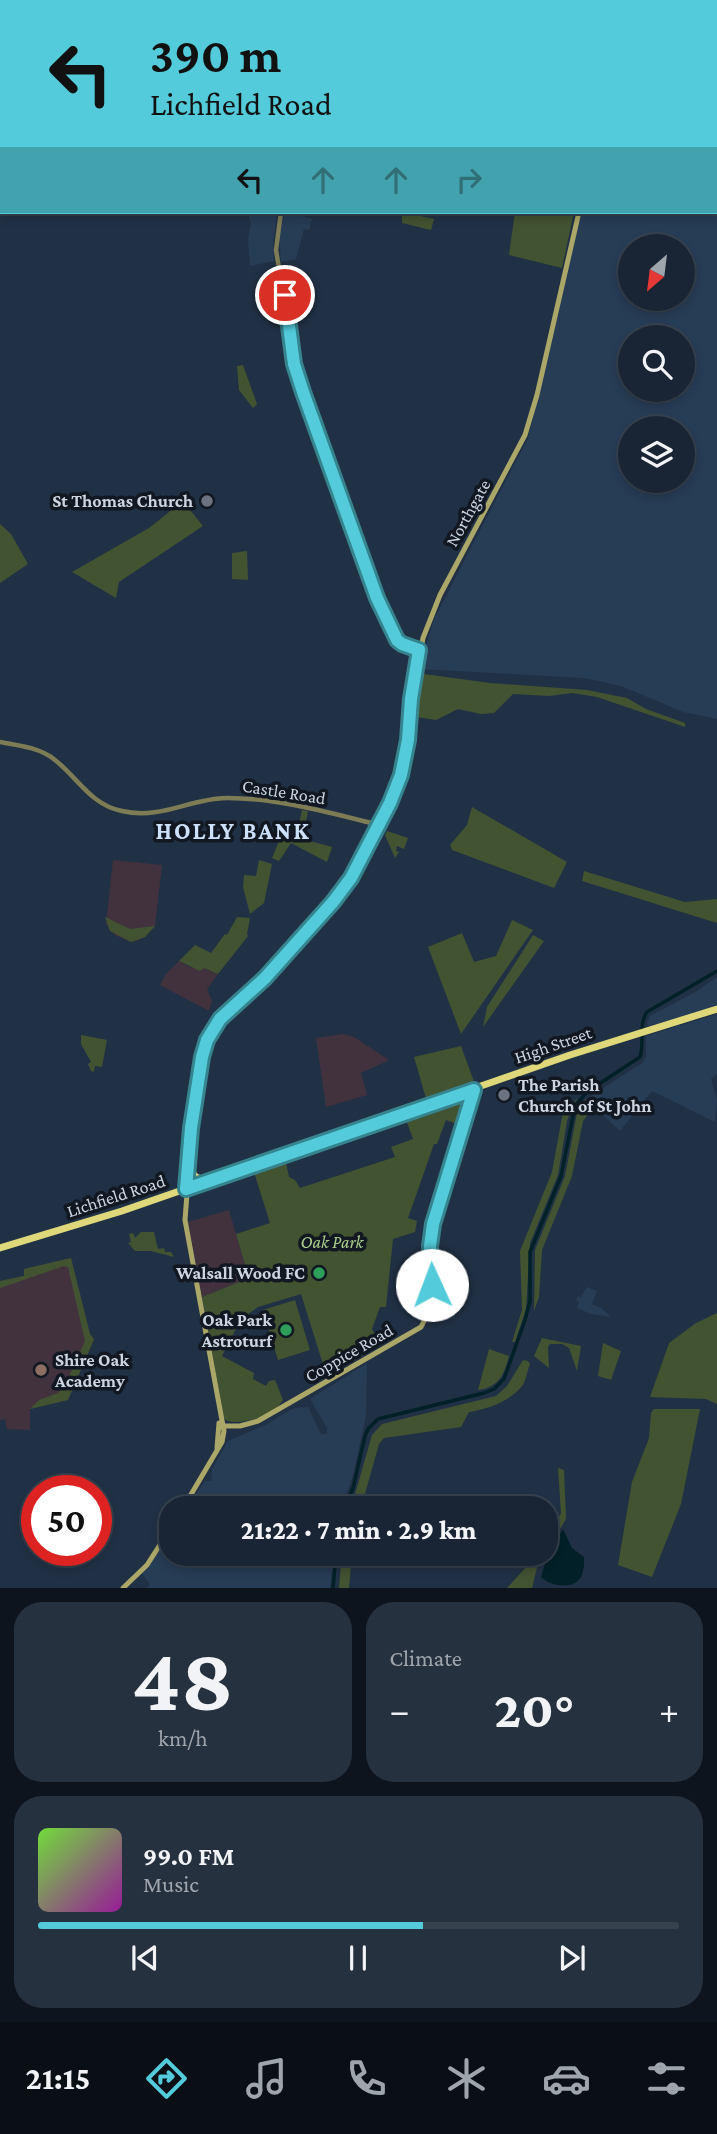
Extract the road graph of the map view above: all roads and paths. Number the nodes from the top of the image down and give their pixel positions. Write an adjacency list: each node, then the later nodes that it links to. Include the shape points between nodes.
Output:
1 (281, 214): 3 (street, via 276,250 296,372 377,598 397,640)
2 (579, 214): 3 (main road, Northgate, via 525,435 440,595)
3 (419, 650): 5 (main road, Northgate, via 404,764)
4 (0, 742): 5 (street, Castle Road, via 48,755 94,798 120,811 149,813 227,798 293,806)
5 (379, 825): 8 (main road, Northgate, via 340,893 212,1031 202,1057)
6 (717, 1009): 7 (highway, High Street)
7 (477, 1088): 9 (highway, Lichfield Road); 12 (main road, Coppice Road, via 433,1224 431,1293 421,1327 257,1421)
8 (187, 1167): 9 (highway); 10 (main road, Northgate)
9 (207, 1181): 10 (highway, Lichfield Road)
10 (186, 1189): 11 (highway, Lichfield Road); 12 (main road, Northgate, via 187,1236)
11 (0, 1248)
12 (222, 1426): 13 (main road, via 222,1442)
13 (190, 1496)
14 (159, 1546): 15 (main road)
15 (123, 1588)

